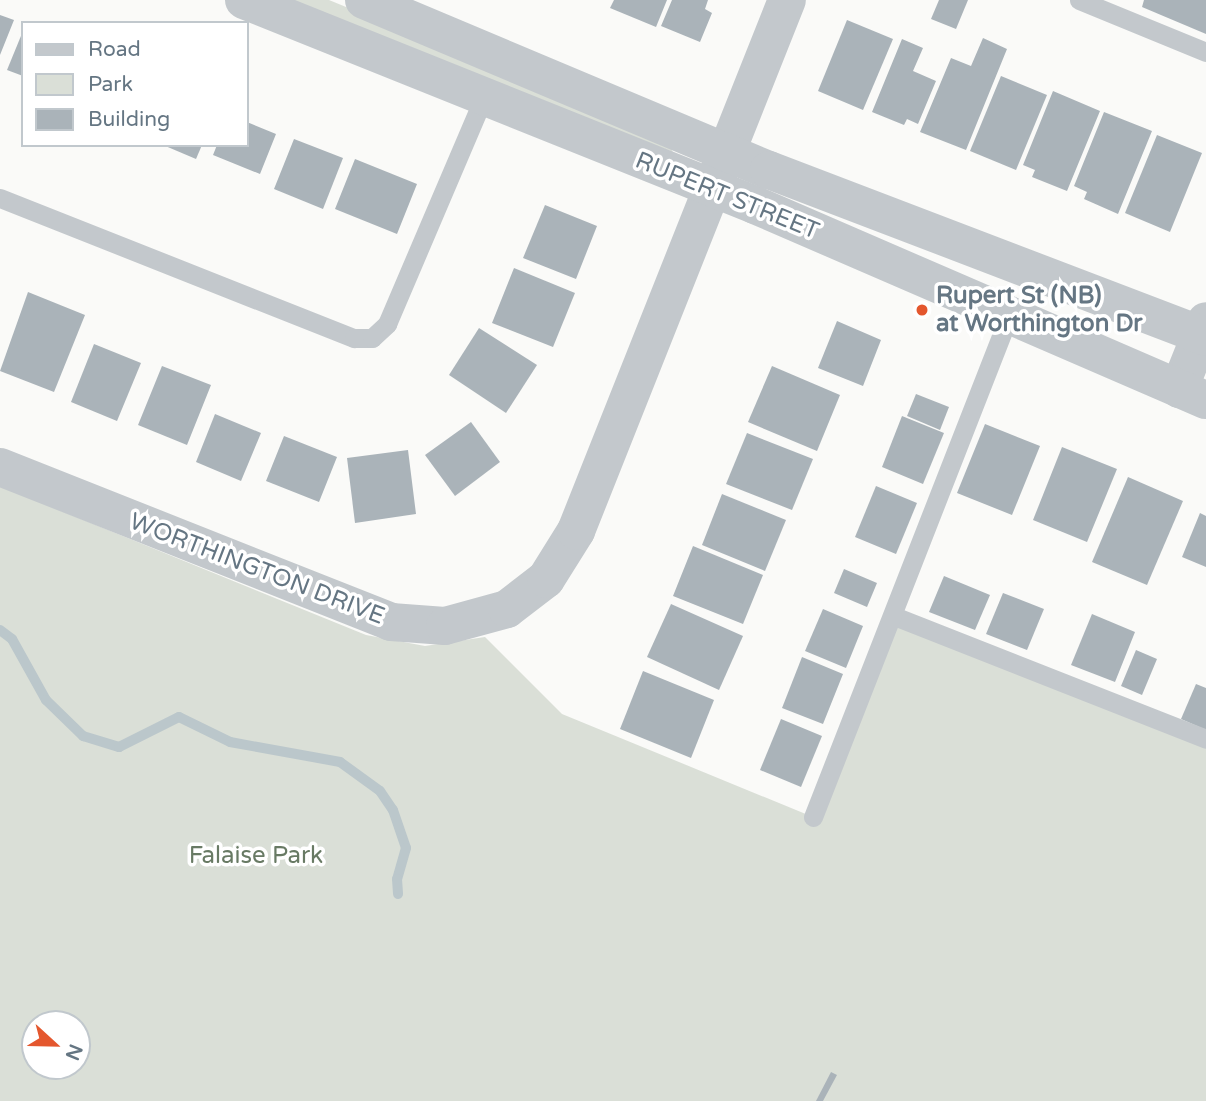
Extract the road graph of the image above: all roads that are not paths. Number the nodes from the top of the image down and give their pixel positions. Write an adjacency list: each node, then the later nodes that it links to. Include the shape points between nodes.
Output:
1 (244, 0): 6 (street, RUPERT STREET)
2 (364, 0): 7 (street, RUPERT STREET)
3 (788, 0): 7 (street, WORTHINGTON DRIVE)
4 (1079, 0): 5 (lane)
5 (1206, 52)
6 (483, 99): 8 (street, RUPERT STREET); 9 (lane, via 387,324 372,338 354,338)
7 (726, 152): 8 (street, WORTHINGTON DRIVE); 11 (street, RUPERT STREET)
8 (711, 188): 10 (street, RUPERT STREET); 13 (street, WORTHINGTON DRIVE, via 564,556 525,597 488,618 420,626 366,616)
9 (0, 198)
10 (1010, 313): 12 (street, RUPERT STREET); 14 (lane)
11 (1204, 331): 12 (street)
12 (1193, 395)
13 (0, 467)
14 (894, 616): 15 (lane); 16 (lane)
15 (1206, 739)
16 (814, 817)

